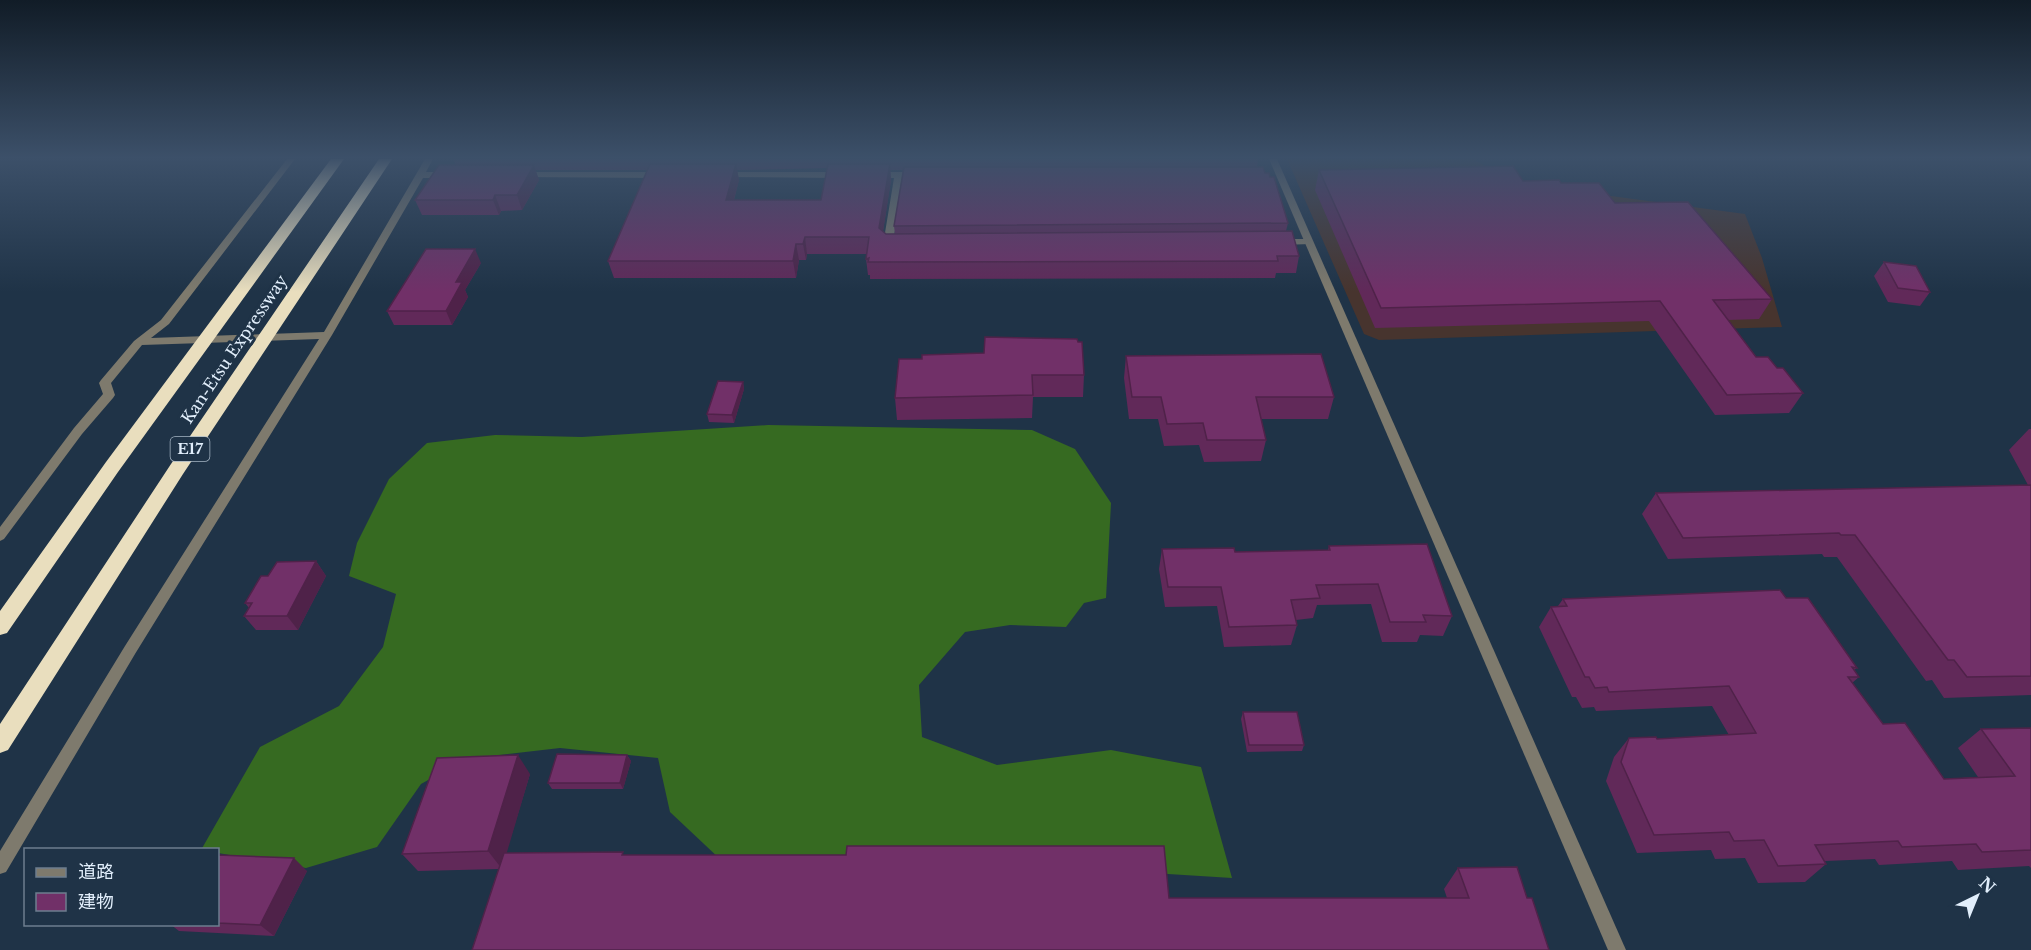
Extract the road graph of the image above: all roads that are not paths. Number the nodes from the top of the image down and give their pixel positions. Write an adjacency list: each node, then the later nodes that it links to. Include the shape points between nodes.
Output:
1 (257, 203): 11 (street, via 165,322)
2 (305, 203): 13 (highway, Kan-Etsu Expressway)
3 (355, 203): 14 (highway, Kan-Etsu Expressway / E17)
4 (402, 203): 10 (street)
5 (895, 203): 9 (street, via 888,245)
6 (1289, 203): 8 (street)
7 (1273, 242): 8 (street)
8 (1308, 242): 16 (street)
9 (899, 245)
10 (327, 335): 11 (street); 15 (street)
11 (138, 343): 12 (street, via 105,383 109,395)
12 (0, 536)
13 (0, 627)
14 (0, 743)
15 (0, 866)
16 (1617, 950)

